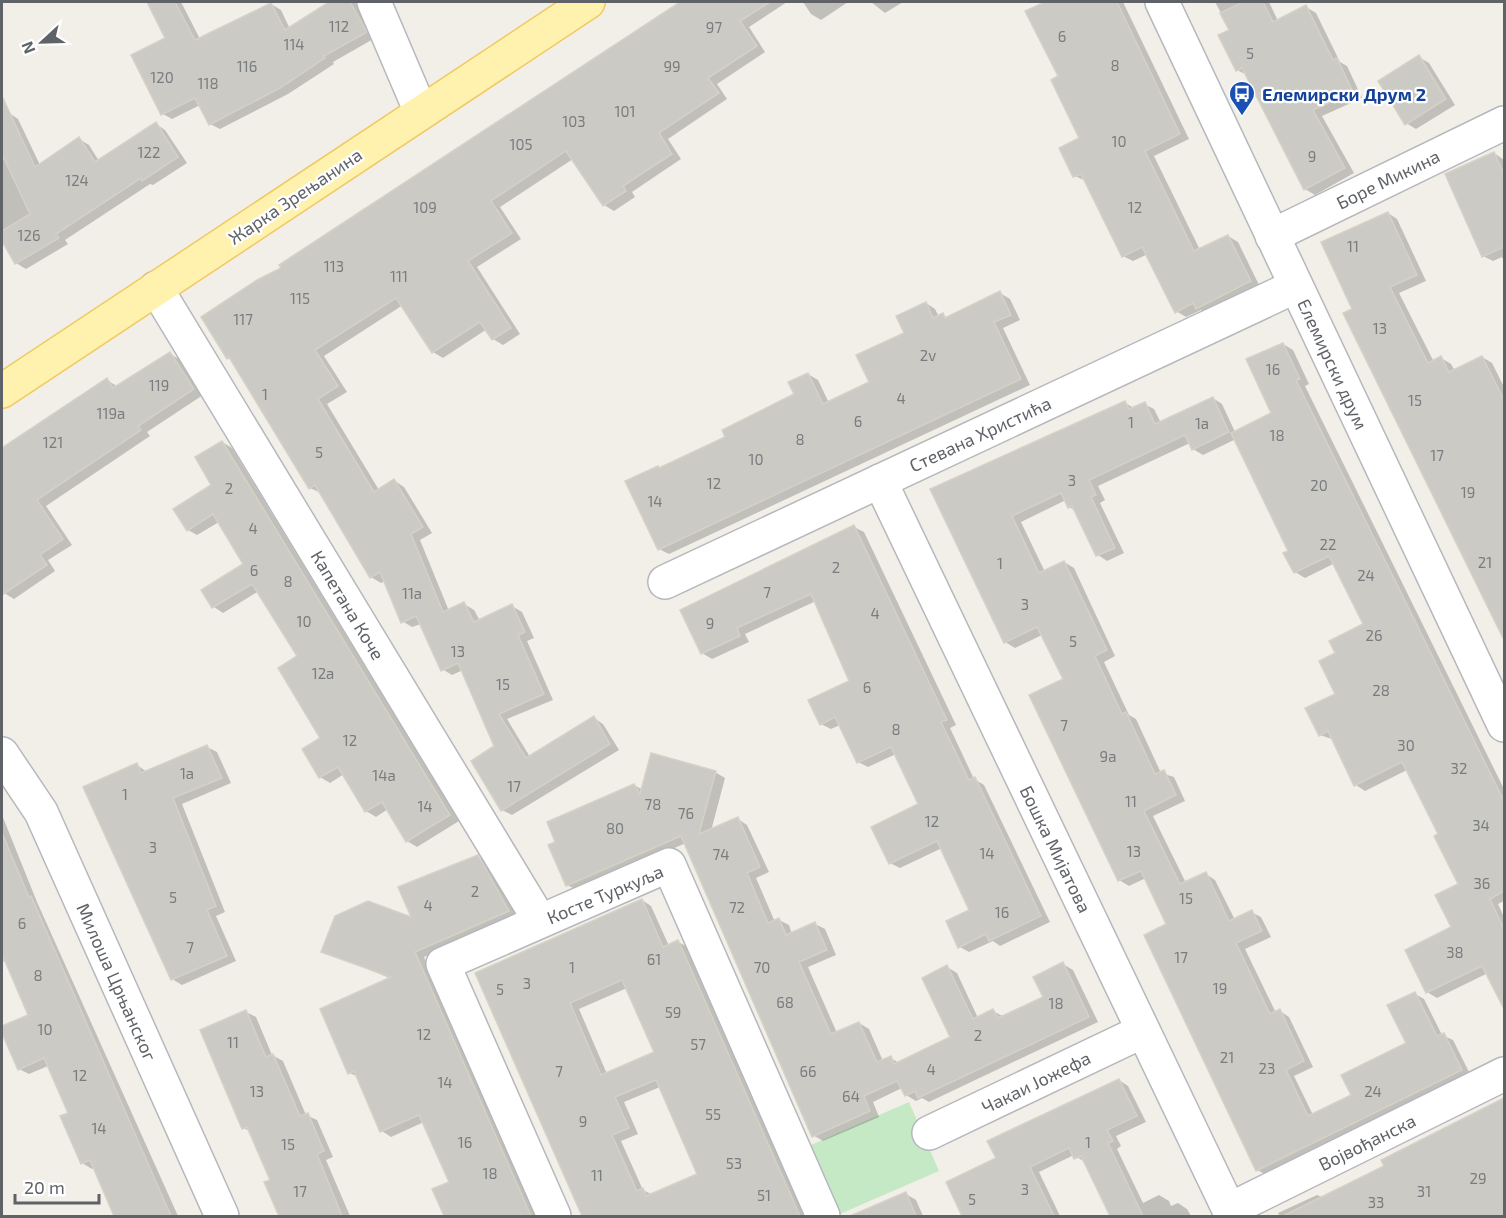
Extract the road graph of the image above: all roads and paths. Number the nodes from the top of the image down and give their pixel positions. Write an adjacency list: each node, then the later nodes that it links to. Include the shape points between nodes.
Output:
1 (374, 2): 4 (street)
2 (588, 2): 4 (main road, Жарка Зрењанина)
3 (1162, 2): 6 (street, Елемирски друм)
4 (421, 112): 8 (main road, Жарка Зрењанина)
5 (1504, 123): 6 (street, Боре Микина)
6 (1272, 236): 7 (street, Елемирски друм)
7 (1296, 286): 10 (street, Стевана Христића); 12 (street, Елемирски друм)
8 (156, 288): 9 (main road, Жарка Зрењанина); 14 (street, Капетана Коче)
9 (2, 391)
10 (880, 481): 11 (street, Стевана Христића); 15 (street, Бошка Мијатова)
11 (665, 582)
12 (1504, 725)
13 (2, 754): 19 (street, Милоша Црњанског, via 42,812)
14 (540, 921): 20 (street, Косте Туркуља, via 443,964); 21 (street, Косте Туркуља, via 669,865)
15 (1143, 1031): 17 (street, Чакаи Јожефа); 18 (street, Бошка Мијатова)
16 (1504, 1074): 18 (street, Војвођанска)
17 (929, 1133)
18 (1231, 1214)
19 (222, 1216)
20 (554, 1216)
21 (823, 1216)

